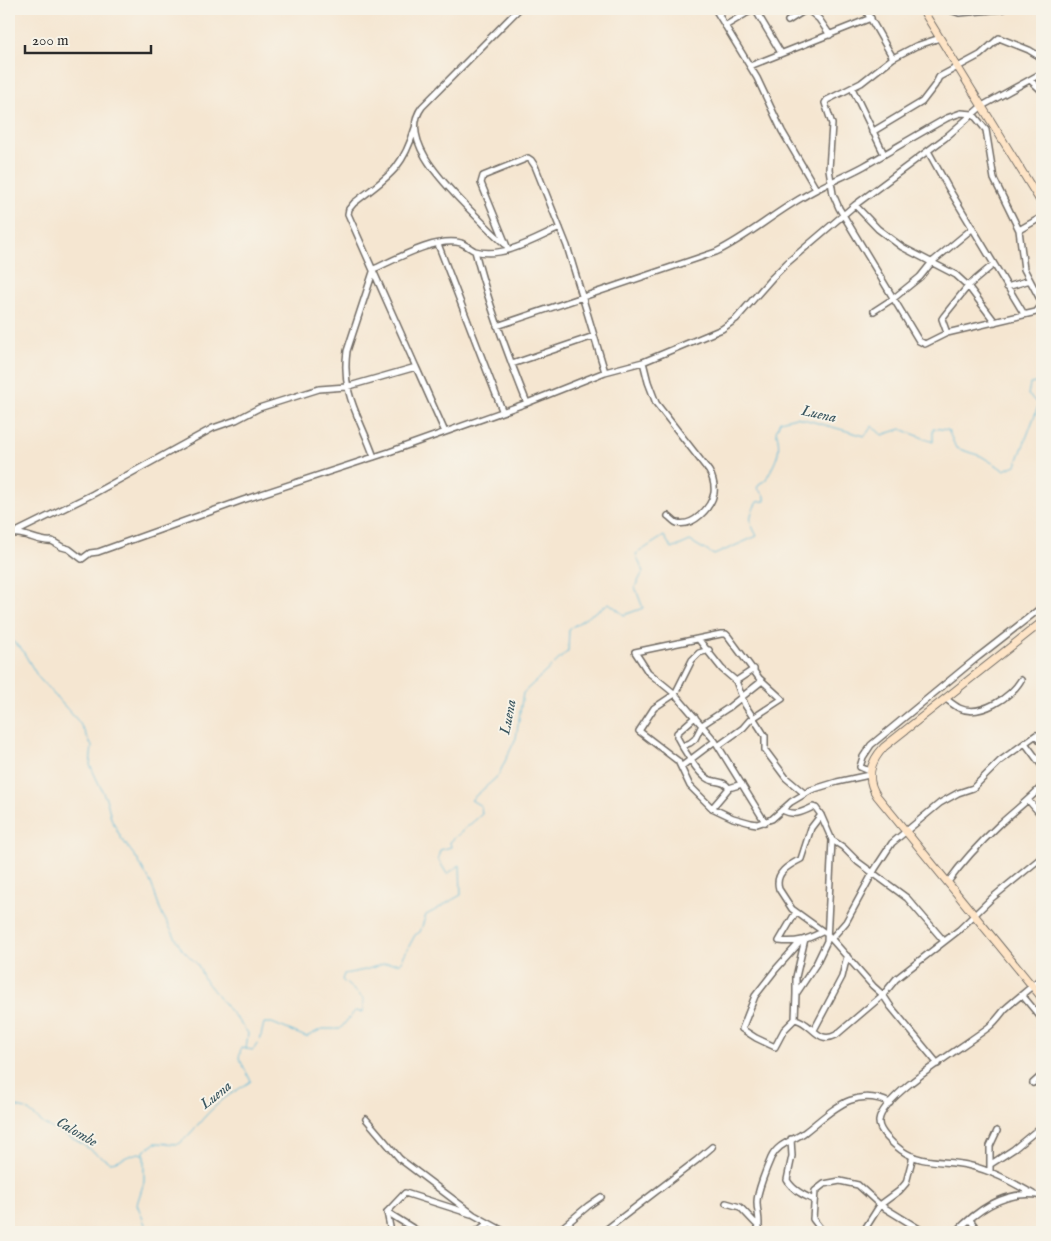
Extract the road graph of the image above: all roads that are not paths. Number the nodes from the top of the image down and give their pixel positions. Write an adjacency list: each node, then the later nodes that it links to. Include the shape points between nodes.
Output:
1 (519, 9): 29 (street, via 422,107)
2 (715, 9): 11 (street)
3 (724, 9): 11 (street)
4 (740, 9): 12 (street)
5 (807, 9): 14 (street); 16 (street, via 819,19)
6 (865, 9): 13 (street)
7 (922, 9): 17 (main road)
8 (947, 9): 10 (street, via 959,13)
9 (1003, 9): 10 (street)
10 (984, 10)
11 (719, 14): 15 (street)
12 (745, 14): 15 (street); 18 (street, via 756,11)
13 (871, 18): 16 (street); 19 (street)
14 (788, 21)
15 (725, 26): 21 (street)
16 (830, 36): 18 (street)
17 (940, 38): 19 (street); 22 (main road)
18 (781, 53): 21 (street)
19 (893, 58): 25 (street)
20 (1042, 58): 22 (street, via 999,38)
21 (750, 66): 34 (street)
22 (958, 68): 27 (main road); 30 (street, via 939,77 922,102)
23 (1042, 73): 24 (street)
24 (1030, 80): 26 (street); 27 (street)
25 (852, 88): 30 (street); 33 (street, via 825,103 832,124 829,169)
26 (1042, 91)
27 (982, 106): 28 (street); 35 (main road)
28 (973, 114): 31 (street); 32 (street, via 947,118); 41 (street, via 986,130 994,179)
29 (416, 127): 43 (street, via 421,148 440,177); 47 (street, via 398,167 348,211)
30 (872, 132): 32 (street)
31 (928, 151): 36 (street); 40 (street)
32 (884, 154): 33 (street)
33 (832, 183): 34 (street); 37 (street, via 833,194)
34 (816, 189): 51 (street, via 716,252)
35 (1042, 204)
36 (855, 205): 37 (street); 45 (street, via 878,229 902,247)
37 (844, 214): 52 (street); 59 (street, via 787,262 722,330)
38 (1042, 216): 41 (street)
39 (560, 228): 43 (street); 43 (street, via 535,166 528,158 483,176 481,183); 51 (street)
40 (973, 228): 45 (street); 46 (street)
41 (1019, 230): 48 (street, via 1024,269)
42 (438, 244): 44 (street, via 462,244); 47 (street); 65 (street)
43 (507, 247): 44 (street, via 493,254)
44 (475, 251): 56 (street)
45 (932, 262): 49 (street, via 949,270); 52 (street, via 920,277)
46 (994, 264): 49 (street); 50 (street)
47 (374, 269): 61 (street); 63 (street, via 347,351)
48 (1030, 280): 50 (street); 54 (street, via 1041,306 1036,312)
49 (968, 286): 55 (street); 57 (street, via 942,319)
50 (1007, 287): 54 (street)
51 (583, 296): 56 (street); 58 (street)
52 (894, 298): 53 (street); 57 (street, via 919,341 925,344)
53 (874, 311)
54 (1024, 314): 55 (street)
55 (995, 322): 57 (street)
56 (497, 326): 60 (street)
57 (947, 333)
58 (594, 336): 60 (street); 62 (street)
59 (643, 362): 62 (street); 68 (street, via 656,403 714,479 714,494 707,508 696,518 688,524 676,523)
60 (512, 364): 64 (street)
61 (416, 367): 63 (street); 66 (street)
62 (605, 372): 64 (street)
63 (346, 387): 67 (street); 69 (street, via 320,389 259,408 214,428)
64 (527, 403): 65 (street)
65 (502, 410): 66 (street)
66 (445, 432): 67 (street)
67 (374, 457): 69 (street, via 90,553 82,559 52,541)
68 (668, 516)
69 (11, 534)
70 (1042, 607): 91 (street, via 871,745 860,767)
71 (1042, 622): 80 (main road)
72 (699, 640): 73 (street); 74 (street, via 726,634); 78 (street, via 634,652 648,672)
73 (708, 650): 77 (street); 78 (street, via 692,660)
74 (754, 669): 76 (street); 77 (street)
75 (1021, 680): 80 (street, via 1003,700 981,709 960,709)
76 (762, 681): 79 (street); 82 (street, via 782,699)
77 (736, 682): 79 (street)
78 (675, 694): 81 (street); 90 (street, via 654,708 639,731)
79 (741, 696): 82 (street); 83 (street)
80 (946, 699): 91 (main road, via 884,747 872,762)
81 (695, 717): 83 (street); 87 (street, via 677,734)
82 (754, 719): 84 (street); 95 (street, via 765,736 765,750 786,778)
83 (702, 725): 84 (street); 87 (street, via 695,739)
84 (717, 743): 88 (street); 92 (street)
85 (1042, 743): 86 (street, via 1036,735)
86 (1025, 744): 89 (street); 102 (street, via 1000,761 973,788 949,798)
87 (682, 746): 88 (street)
88 (692, 760): 90 (street); 94 (street, via 703,776 722,782)
89 (1042, 764)
90 (682, 766): 97 (street, via 690,786)
91 (869, 773): 95 (street); 102 (main road, via 873,790)
92 (742, 784): 94 (street); 101 (street)
93 (1042, 786): 96 (street)
94 (729, 788): 97 (street)
95 (805, 794): 98 (street)
96 (1028, 801): 100 (street); 106 (street, via 994,830)
97 (712, 808): 101 (street, via 751,823)
98 (782, 810): 99 (street, via 795,814 813,808); 101 (street)
99 (821, 815): 103 (street); 107 (street, via 811,828 801,859 781,871 777,885)
100 (1042, 816)
101 (765, 822)
102 (907, 831): 105 (street, via 886,850); 106 (main road)
103 (832, 840): 105 (street); 110 (street)
104 (1042, 857): 108 (street)
105 (874, 872): 110 (street, via 846,922); 112 (street, via 907,898)
106 (948, 882): 108 (main road)
107 (796, 912): 109 (street); 111 (street, via 779,941)
108 (974, 915): 112 (street); 115 (main road)
109 (822, 932): 110 (street); 111 (street)
110 (829, 937): 113 (street); 116 (street)
111 (803, 940): 116 (street); 120 (street, via 755,996 742,1029 775,1047 784,1030)
112 (944, 941): 117 (street, via 896,979)
113 (847, 956): 117 (street); 122 (street, via 842,977)
114 (1042, 977): 115 (street)
115 (1032, 986): 118 (street); 119 (main road)
116 (796, 994): 120 (street)
117 (883, 994): 122 (street, via 836,1035 824,1038); 123 (street)
118 (1022, 995): 121 (street); 123 (street, via 991,1025)
119 (1042, 998)
120 (795, 1019): 122 (street)
121 (1042, 1019)
122 (814, 1030)
123 (938, 1064): 126 (street)
124 (1042, 1075): 125 (street)
125 (1033, 1083)
126 (890, 1103): 130 (street, via 875,1097 847,1101); 132 (street, via 881,1114 880,1127 901,1150)
127 (366, 1119): 142 (street, via 400,1159)
128 (1042, 1126): 133 (street)
129 (997, 1130): 133 (street, via 990,1146)
130 (791, 1139): 138 (street, via 792,1156 787,1180 803,1195); 145 (street, via 771,1158 762,1181 757,1202)
131 (712, 1146): 152 (street)
132 (913, 1156): 134 (street); 140 (street, via 906,1183)
133 (991, 1164): 134 (street)
134 (990, 1172): 135 (street)
135 (1033, 1194): 136 (street); 143 (street, via 998,1200)
136 (1042, 1196)
137 (601, 1197): 151 (street)
138 (814, 1200): 140 (street, via 818,1187 846,1182 858,1185); 153 (street, via 813,1219)
139 (726, 1203): 145 (street, via 740,1207)
140 (880, 1205): 154 (street); 155 (street)
141 (387, 1212): 142 (street, via 405,1193); 146 (street); 147 (street)
142 (474, 1215): 144 (street)
143 (970, 1220): 156 (street); 157 (street)
144 (487, 1224): 148 (street); 149 (street); 150 (street)
145 (758, 1230)
146 (391, 1232)
147 (419, 1232)
148 (476, 1232)
149 (488, 1232)
150 (505, 1232)
151 (557, 1232)
152 (603, 1232)
153 (823, 1232)
154 (863, 1232)
155 (924, 1232)
156 (956, 1232)
157 (977, 1232)

